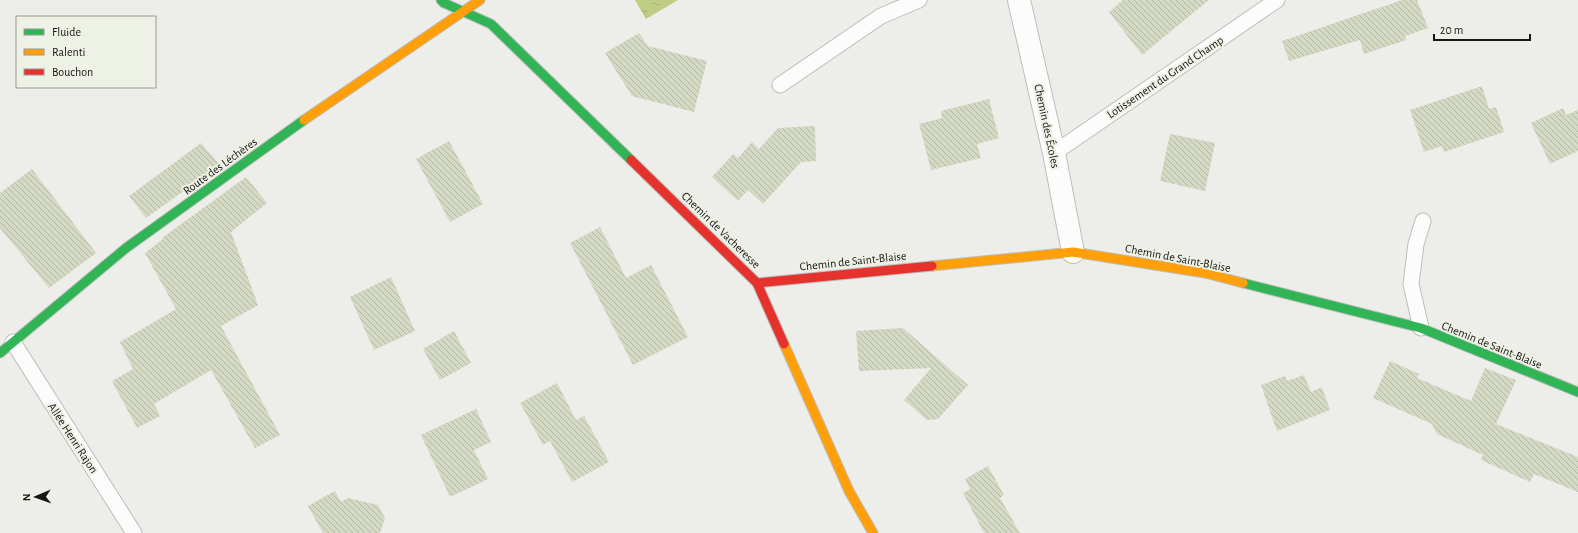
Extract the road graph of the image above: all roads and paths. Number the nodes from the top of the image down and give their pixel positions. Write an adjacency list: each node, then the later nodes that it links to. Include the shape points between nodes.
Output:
1 (442, 0): 6 (street, Chemin de Vacheresse)
2 (480, 0): 6 (street, Route des Léchères)
3 (919, 0): 7 (lane, via 881,16)
4 (1019, 0): 8 (street, Chemin des Écoles)
5 (1277, 0): 8 (lane, Lotissement du Grand Champ)
6 (463, 12): 11 (street, Chemin de Vacheresse, via 491,24); 13 (street, Route des Léchères, via 340,95 126,248)
7 (780, 85)
8 (1054, 153): 10 (street, Chemin des Écoles)
9 (1423, 221): 12 (lane, via 1416,244 1412,284)
10 (1073, 252): 11 (street, Chemin de Saint-Blaise); 12 (street, Chemin de Saint-Blaise, via 1205,273)
11 (758, 283): 17 (street, Chemin de Vacheresse, via 849,491)
12 (1420, 328): 15 (street, Chemin de Saint-Blaise)
13 (13, 342): 14 (street, Route des Léchères); 16 (lane, Allée Henri Rajon)
14 (0, 353)
15 (1578, 392)
16 (134, 533)
17 (873, 533)

